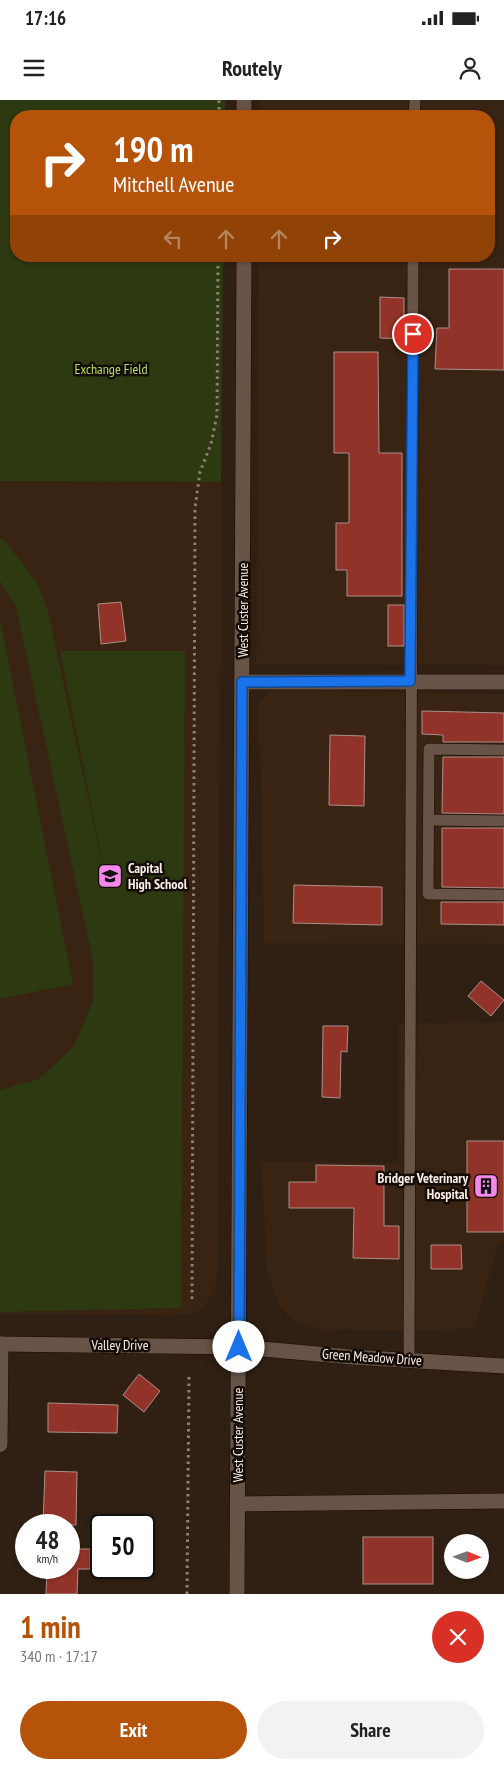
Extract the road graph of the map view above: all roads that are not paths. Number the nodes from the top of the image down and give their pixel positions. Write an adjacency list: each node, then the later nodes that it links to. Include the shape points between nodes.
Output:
1 (244, 262): 4 (main road, West Custer Avenue)
2 (413, 262): 3 (lane)
3 (410, 681): 4 (main road); 5 (main road); 12 (lane)
4 (242, 682): 11 (main road, West Custer Avenue)
5 (504, 682)
6 (504, 750): 7 (lane, via 429,749)
7 (429, 820): 8 (lane); 9 (lane, via 428,894)
8 (504, 821)
9 (504, 895)
10 (0, 1344): 11 (main road, Valley Drive); 14 (main road)
11 (239, 1347): 12 (main road, Green Meadow Drive); 16 (main road, West Custer Avenue)
12 (409, 1360): 13 (main road, Green Meadow Drive)
13 (504, 1366)
14 (0, 1445)
15 (504, 1501): 16 (main road)
16 (238, 1504): 17 (main road, West Custer Avenue)
17 (237, 1594)

